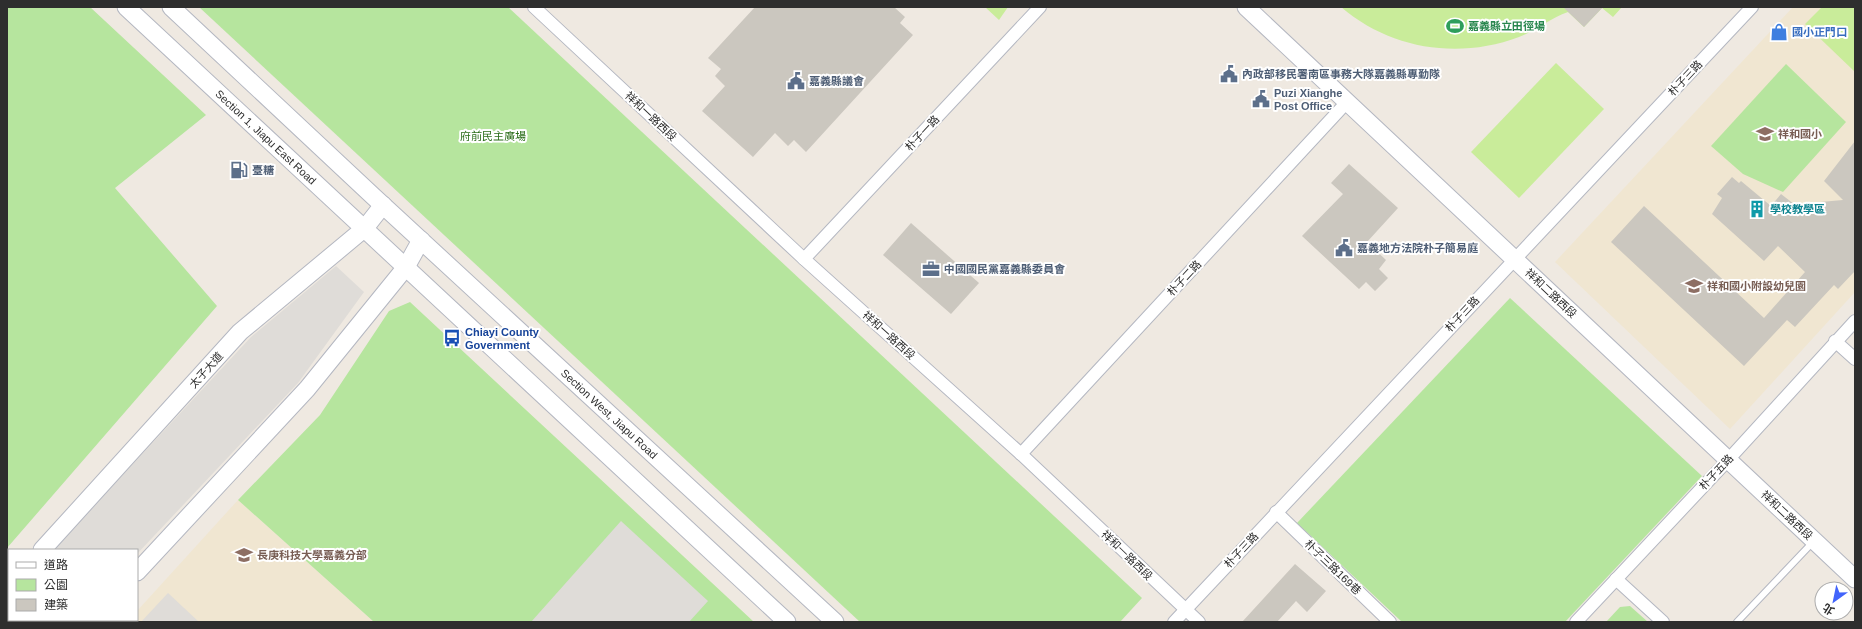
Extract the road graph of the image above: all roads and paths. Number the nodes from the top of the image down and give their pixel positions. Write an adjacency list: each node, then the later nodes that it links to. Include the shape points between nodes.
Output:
1 (126, 7): 9 (main road, Section 1, Jiapu East Road)
2 (171, 7): 8 (main road)
3 (534, 7): 11 (street, 祥和一路西段)
4 (1040, 7): 11 (street, 朴子一路)
5 (1246, 7): 7 (main road, 祥和二路西段)
6 (1752, 7): 12 (street, 朴子三路)
7 (1347, 102): 12 (main road, 祥和二路西段); 17 (street, 朴子二路)
8 (383, 205): 9 (main road, 太子大道); 10 (main road, Section West, Jiapu Road)
9 (365, 228): 13 (main road, Section 1, Jiapu East Road); 21 (main road, 太子大道, via 240,332)
10 (421, 240): 13 (main road); 27 (main road, Section West, Jiapu Road)
11 (804, 259): 17 (street, 祥和一路西段)
12 (1514, 259): 18 (main road, 祥和二路西段); 19 (street, 朴子三路)
13 (406, 267): 22 (main road, via 307,390); 26 (main road)
14 (1855, 321): 15 (street, 朴子五路)
15 (1835, 341): 16 (street); 18 (street, 朴子五路)
16 (1855, 359)
17 (1021, 454): 25 (street, 祥和一路西段)
18 (1728, 460): 20 (main road, 祥和二路西段); 23 (street, 朴子五路)
19 (1276, 512): 25 (street, 朴子三路); 30 (street, 朴子三路169巷)
20 (1814, 541): 24 (main road, 祥和二路西段); 33 (lane)
21 (43, 549)
22 (138, 571)
23 (1616, 579): 31 (street, 朴子五路); 32 (street)
24 (1855, 579)
25 (1185, 610): 28 (street, 朴子三路); 29 (street, 祥和一路西段)
26 (788, 622)
27 (835, 622)
28 (1174, 622)
29 (1199, 622)
30 (1390, 622)
31 (1576, 622)
32 (1663, 622)
33 (1737, 622)

